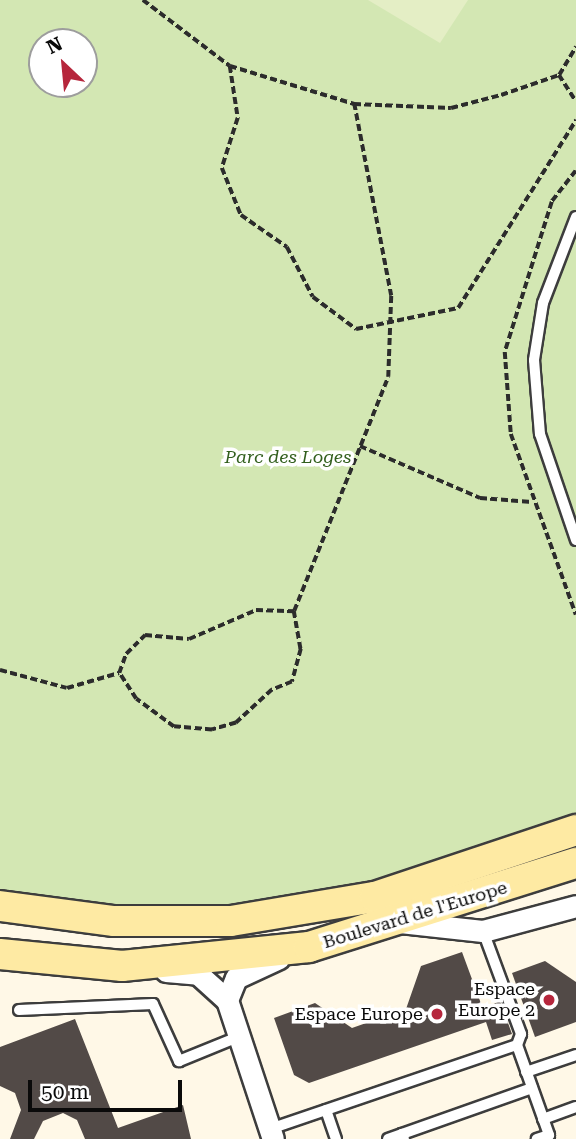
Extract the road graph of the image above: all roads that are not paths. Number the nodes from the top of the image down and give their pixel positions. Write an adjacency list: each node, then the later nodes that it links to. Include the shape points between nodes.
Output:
1 (576, 217): 2 (lane, via 542,303 534,360 540,434)
2 (576, 540)
3 (576, 830): 5 (main road, Boulevard de l'Europe, via 375,897 231,921 114,921)
4 (576, 863): 7 (main road, Boulevard de l'Europe)
5 (0, 906)
6 (576, 906): 8 (street)
7 (400, 922): 8 (street); 9 (main road, Boulevard de l'Europe)
8 (483, 931): 15 (lane, via 521,1034)
9 (309, 947): 11 (main road, Boulevard de l'Europe); 12 (street, via 236,978)
10 (0, 954): 11 (main road, Boulevard de l'Europe)
11 (122, 966): 12 (street, via 198,974)
12 (227, 1000): 14 (street)
13 (19, 1010): 14 (lane, via 153,1004 179,1061)
14 (238, 1037): 22 (street)
15 (517, 1045): 17 (lane); 20 (lane)
16 (576, 1055): 17 (lane)
17 (526, 1072): 18 (lane)
18 (532, 1088): 21 (lane); 23 (lane)
19 (576, 1107): 21 (lane)
20 (326, 1110): 22 (lane); 24 (lane)
21 (543, 1119): 26 (lane, via 548,1135)
22 (272, 1134)
23 (403, 1136): 25 (lane)
24 (336, 1139)
25 (388, 1139)
26 (537, 1139)

